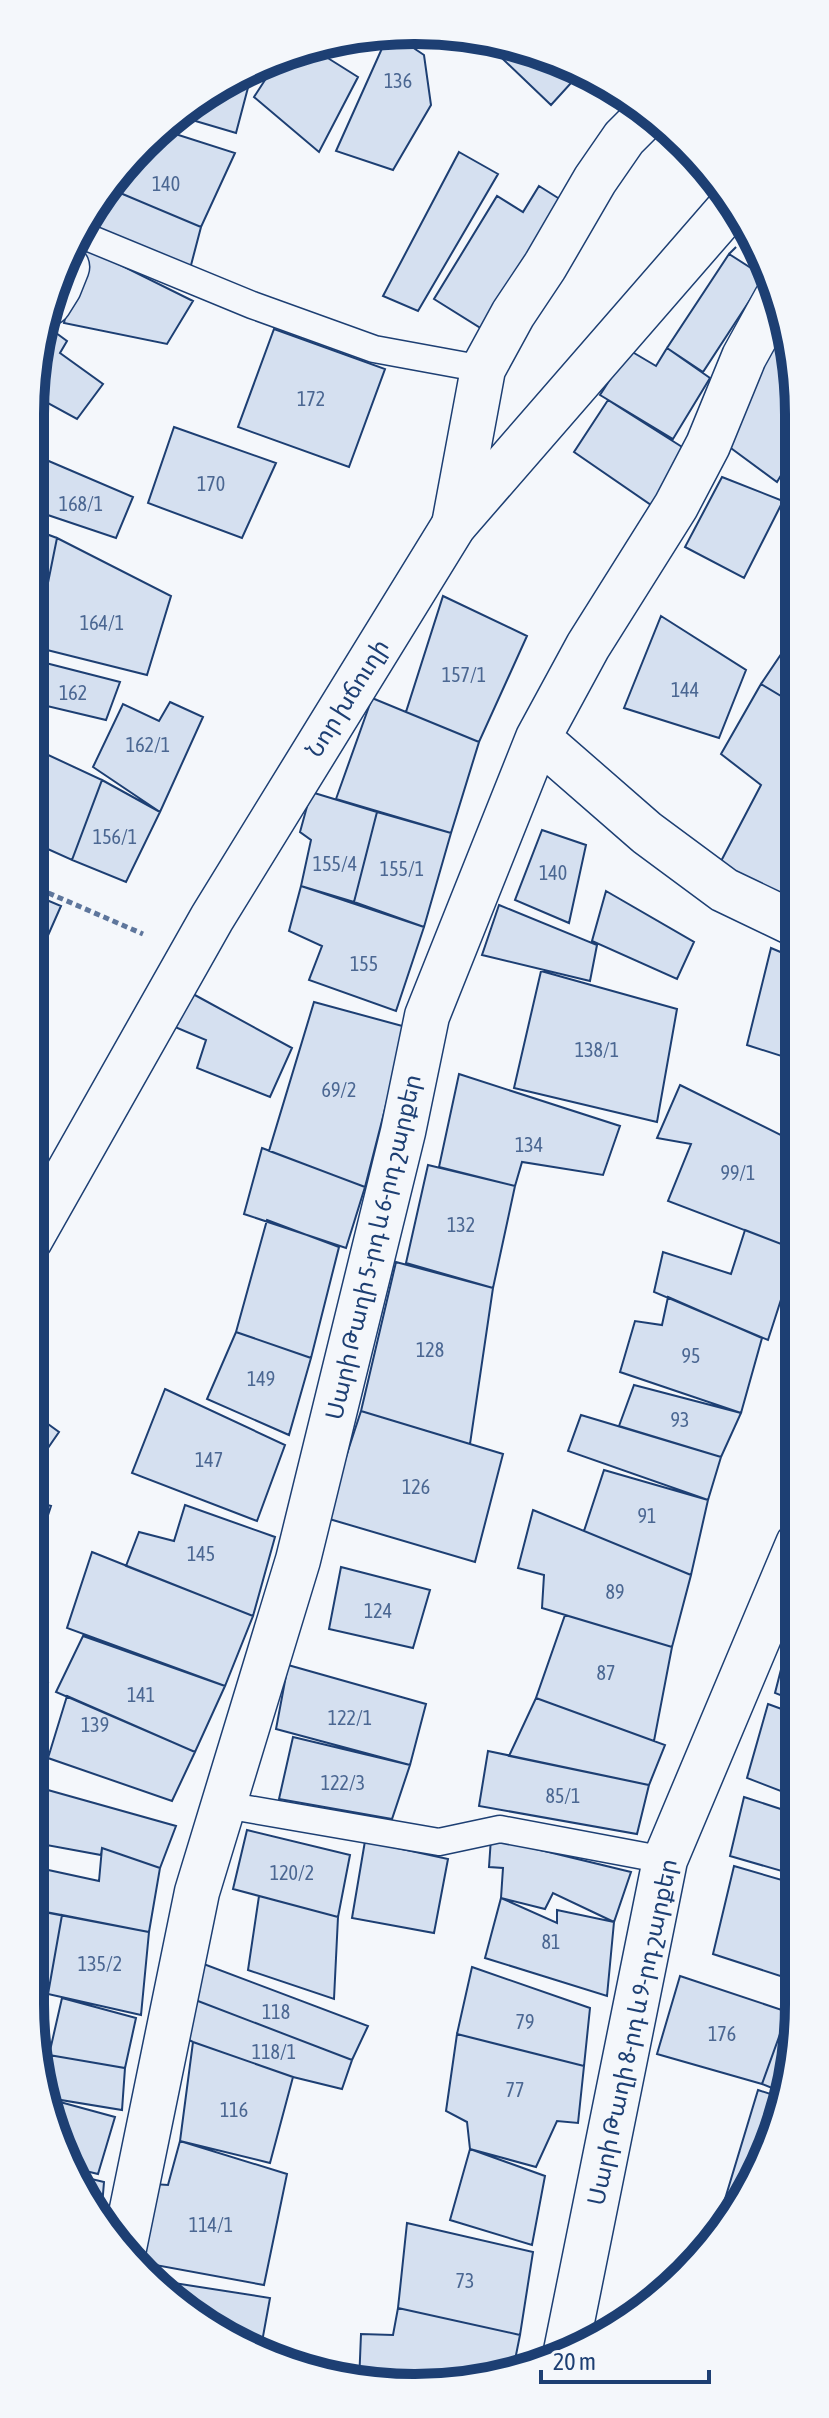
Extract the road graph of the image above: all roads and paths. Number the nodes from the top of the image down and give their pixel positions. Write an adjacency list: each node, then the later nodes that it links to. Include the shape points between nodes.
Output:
1 (641, 121): 5 (street, via 595,180)
2 (725, 213): 6 (street, Նոր խճուղի)
3 (89, 238): 5 (lane, via 374,349)
4 (770, 311): 7 (street, Սարի Թաղի 5-րդ և 6-րդ շարքեր, via 676,506 588,646)
5 (483, 369): 6 (street)
6 (454, 525): 10 (street, Նոր խճուղի)
7 (538, 738): 9 (street, via 647,833 724,890); 13 (street, Սարի Թաղի 5-րդ և 6-րդ շարքեր, via 427,1016 298,1560)
8 (44, 891): 10 (path)
9 (785, 919)
10 (191, 955): 11 (street, Նոր խճուղի)
11 (44, 1215)
12 (785, 1575): 14 (street, Սարի Թաղի 8-րդ և 9-րդ շարքեր)
13 (225, 1805): 14 (lane, via 439,1842 500,1829); 15 (street, Սարի Թաղի 5-րդ և 6-րդ շարքեր, via 197,1892)
14 (665, 1860): 16 (street, Սարի Թաղի 8-րդ և 9-րդ շարքեր)
15 (126, 2236)
16 (568, 2340)

